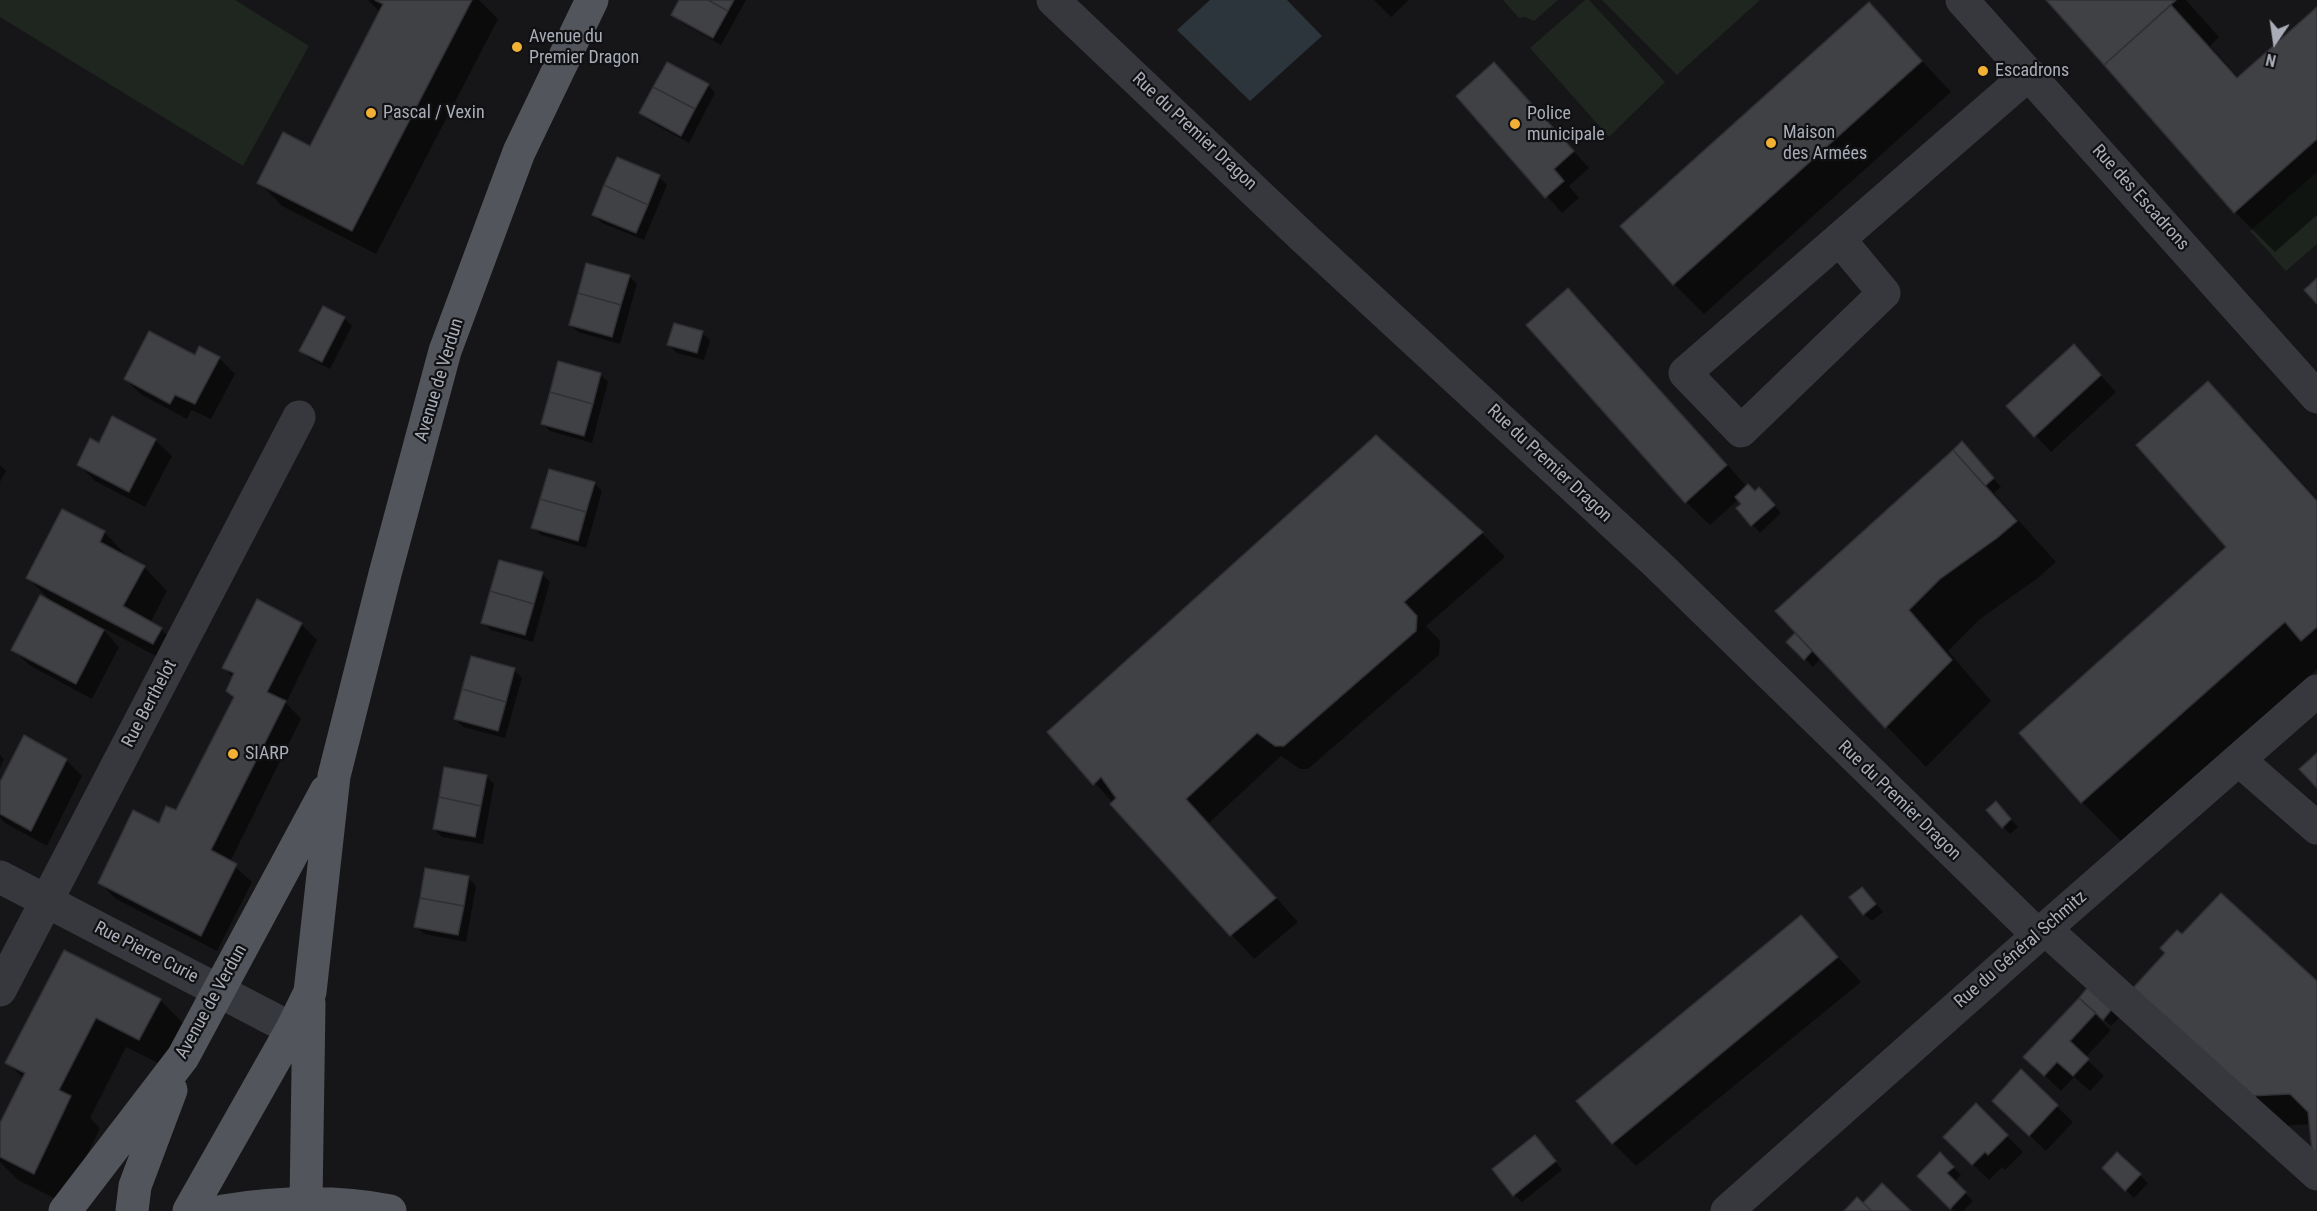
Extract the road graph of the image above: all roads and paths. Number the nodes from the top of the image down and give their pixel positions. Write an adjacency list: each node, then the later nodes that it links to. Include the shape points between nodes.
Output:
1 (592, 0): 10 (main road, Avenue de Verdun, via 519,152 445,351)
2 (1053, 0): 14 (street, Rue du Premier Dragon, via 1656,563)
3 (1962, 0): 4 (street, Rue des Escadrons)
4 (2029, 74): 5 (street); 6 (street, Rue des Escadrons)
5 (1839, 239): 5 (street, via 1685,373 1741,431 1884,293)
6 (2317, 397)
7 (299, 417): 13 (street, Rue Berthelot)
8 (2317, 691): 9 (street, Rue du Général Schmitz)
9 (2240, 760): 11 (street); 14 (street, Rue du Général Schmitz)
10 (334, 776): 16 (main road, Avenue de Verdun); 17 (main road, Avenue de Verdun)
11 (2317, 828)
12 (0, 877): 13 (street, Rue Pierre Curie)
13 (45, 901): 15 (street, Rue Berthelot); 16 (street, Rue Pierre Curie)
14 (2041, 932): 20 (street, Rue du Premier Dragon); 27 (street, Rue du Général Schmitz)
15 (0, 990)
16 (219, 991): 18 (street, Rue Pierre Curie); 19 (main road, Avenue de Verdun)
17 (309, 992): 18 (main road, Avenue de Verdun); 21 (main road)
18 (292, 1029): 24 (main road, Avenue de Verdun)
19 (183, 1057): 22 (main road, Avenue de Verdun); 23 (main road, via 135,1186)
20 (2317, 1174)
21 (304, 1207): 25 (main road); 26 (main road, via 348,1204)
22 (65, 1211)
23 (132, 1211)
24 (189, 1211)
25 (223, 1211)
26 (390, 1211)
27 (1728, 1211)

